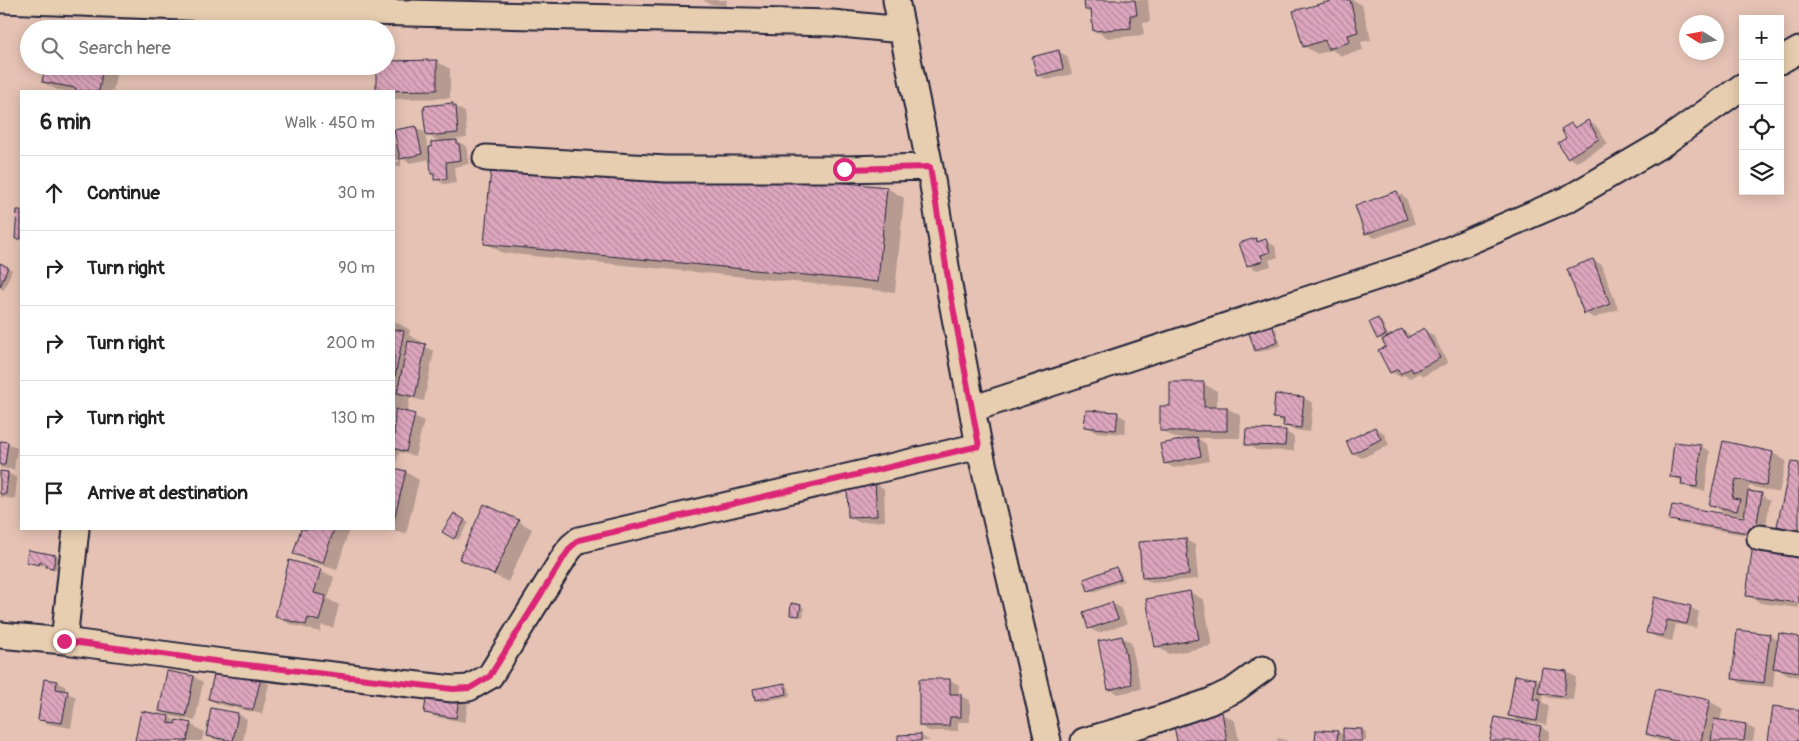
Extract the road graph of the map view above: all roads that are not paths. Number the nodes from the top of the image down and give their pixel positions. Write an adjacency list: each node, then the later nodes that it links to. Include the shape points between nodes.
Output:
1 (3, 0): 3 (street)
2 (896, 0): 4 (street)
3 (234, 4): 4 (street, via 832,23)
4 (902, 30): 9 (street)
5 (1799, 50): 6 (street)
6 (1784, 58)
7 (1739, 89): 10 (street, via 1662,144 1568,199 1416,264)
8 (486, 158): 9 (street, via 666,169)
9 (930, 167): 10 (street)
10 (972, 409): 11 (street)
11 (979, 446): 16 (street, via 579,540 566,554 490,676 470,688 453,689 241,665); 18 (street)
12 (76, 530): 16 (street)
13 (1760, 538): 14 (street)
14 (1799, 544)
15 (0, 635): 16 (street)
16 (64, 641)
17 (1263, 669): 19 (street, via 1210,702)
18 (1048, 741)
19 (1085, 741)

